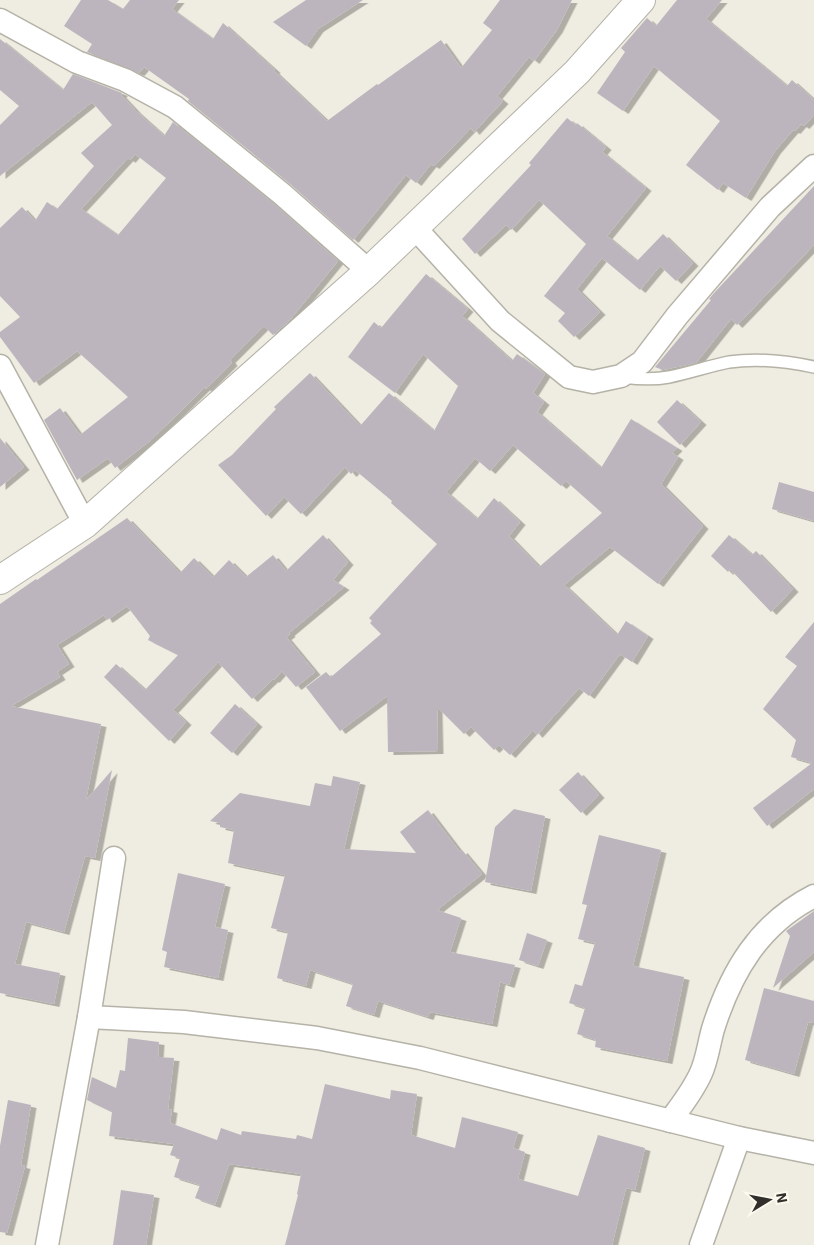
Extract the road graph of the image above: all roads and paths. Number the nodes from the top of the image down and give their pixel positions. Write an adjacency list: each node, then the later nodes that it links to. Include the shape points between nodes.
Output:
1 (641, 0): 4 (main road, via 577,72)
2 (0, 20): 5 (street, via 77,62 125,80 175,107 282,194)
3 (814, 166): 8 (street, via 770,207 642,362)
4 (414, 228): 5 (main road); 8 (street, via 500,321 569,377 593,382)
5 (369, 271): 9 (main road)
6 (0, 366): 9 (street)
7 (814, 368): 8 (lane, via 763,359 730,362 668,377 642,379)
8 (621, 376)
9 (85, 524): 10 (main road)
10 (0, 580)
11 (114, 858): 13 (street)
12 (814, 896): 14 (street, via 780,917 753,946 725,994 702,1072)
13 (88, 1017): 14 (street, via 184,1022 317,1038 420,1058); 17 (street)
14 (670, 1121): 15 (street)
15 (739, 1138): 16 (street); 18 (street)
16 (814, 1153)
17 (47, 1245)
18 (701, 1245)

